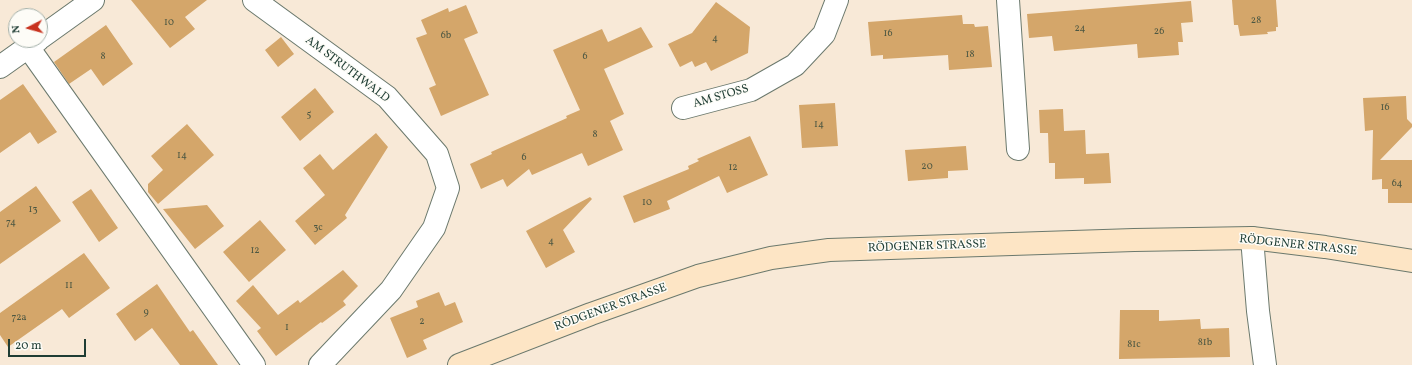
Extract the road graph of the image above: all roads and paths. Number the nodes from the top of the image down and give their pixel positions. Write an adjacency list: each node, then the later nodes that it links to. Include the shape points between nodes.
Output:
1 (93, 0): 5 (street)
2 (254, 0): 14 (street, AM STRUTHWALD, via 387,97 437,154 448,188 434,228 391,290)
3 (837, 0): 9 (street, AM STOSS, via 824,34 795,66 751,90)
4 (1008, 0): 10 (street)
5 (48, 33)
6 (27, 48): 8 (street)
7 (39, 48): 13 (street)
8 (0, 67)
9 (683, 108)
10 (1018, 149)
11 (1252, 238): 12 (main road, RÖDGENER STRASSE); 15 (main road, RÖDGENER STRASSE, via 829,250 771,258 698,276); 16 (street)
12 (1412, 261)
13 (254, 365)
14 (320, 365)
15 (459, 365)
16 (1265, 365)

